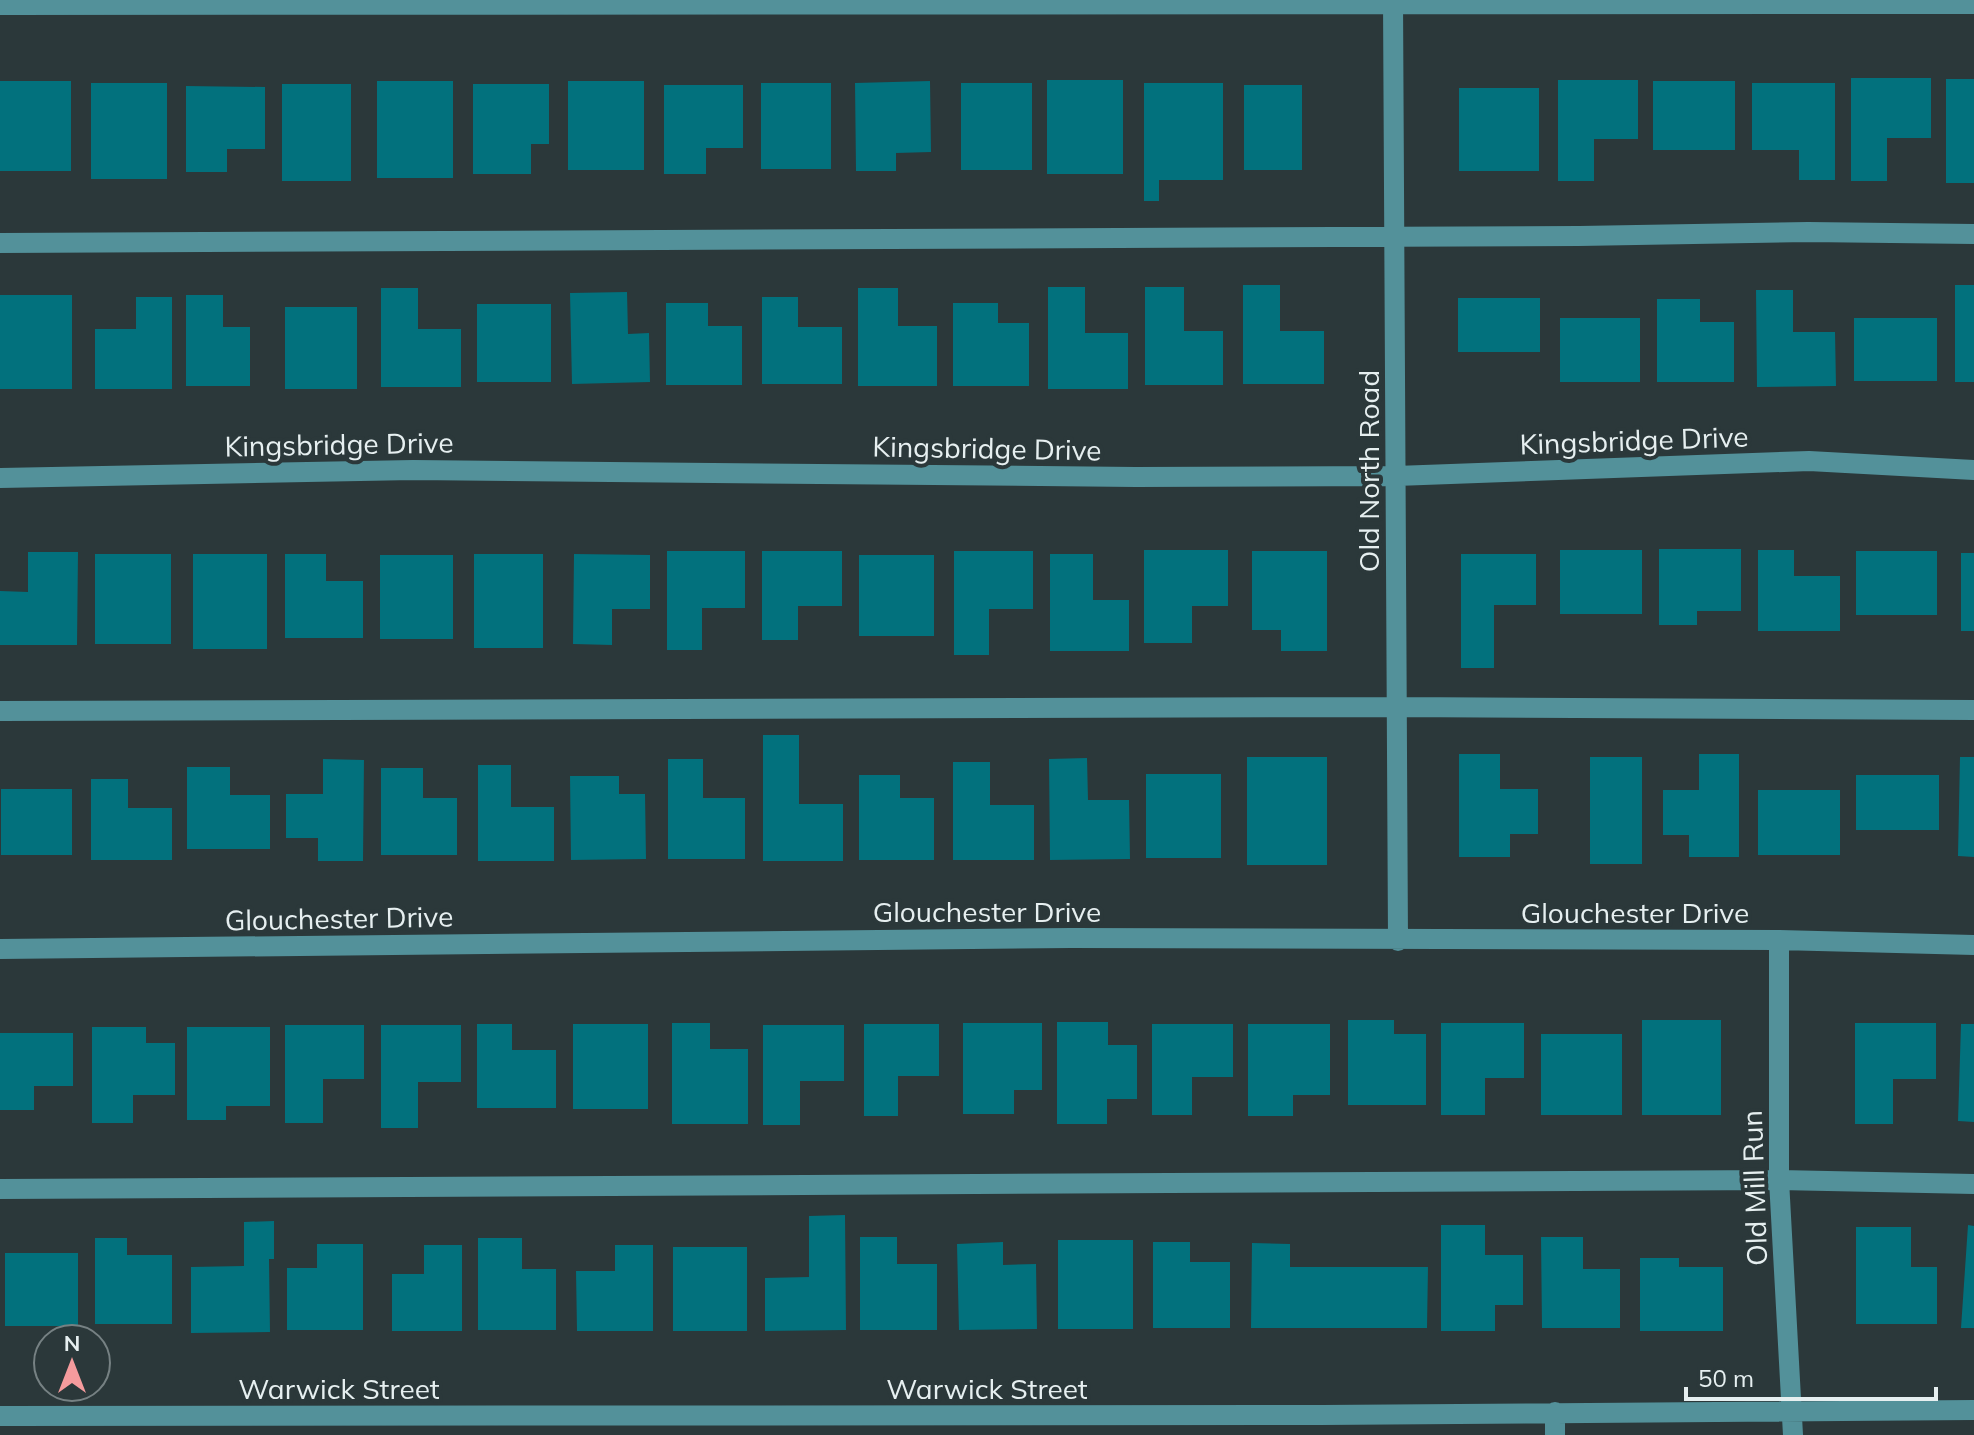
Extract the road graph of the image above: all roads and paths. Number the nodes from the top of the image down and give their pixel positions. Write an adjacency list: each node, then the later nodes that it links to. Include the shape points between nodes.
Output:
1 (1393, 3): 2 (street); 3 (street); 5 (street, Old North Road)
2 (1974, 4)
3 (0, 5)
4 (1974, 234): 5 (street)
5 (1395, 237): 6 (street); 8 (street, Old North Road)
6 (0, 243)
7 (1974, 470): 8 (street, Kingsbridge Drive, via 1809,461)
8 (1396, 476): 9 (street, Kingsbridge Drive, via 413,470); 10 (street, Old North Road)
9 (0, 478)
10 (1397, 707): 11 (street); 12 (street); 14 (street, Old North Road)
11 (1974, 710)
12 (0, 711)
13 (1779, 940): 14 (street, Glouchester Drive); 15 (street, Glouchester Drive); 17 (street, Old Mill Run)
14 (1398, 941): 16 (street, Glouchester Drive, via 1071,938)
15 (1974, 945)
16 (0, 949)
17 (1779, 1180): 18 (street); 19 (street); 20 (street, Old Mill Run)
18 (1974, 1184)
19 (0, 1189)
20 (1793, 1409): 21 (street, Warwick Street); 22 (street, Warwick Street); 26 (street, Old Mill Run)
21 (1974, 1410)
22 (1555, 1412): 24 (street, Warwick Street); 25 (street)
23 (0, 1416): 24 (street, Warwick Street)
24 (1322, 1425)
25 (1555, 1435)
26 (1793, 1435)

